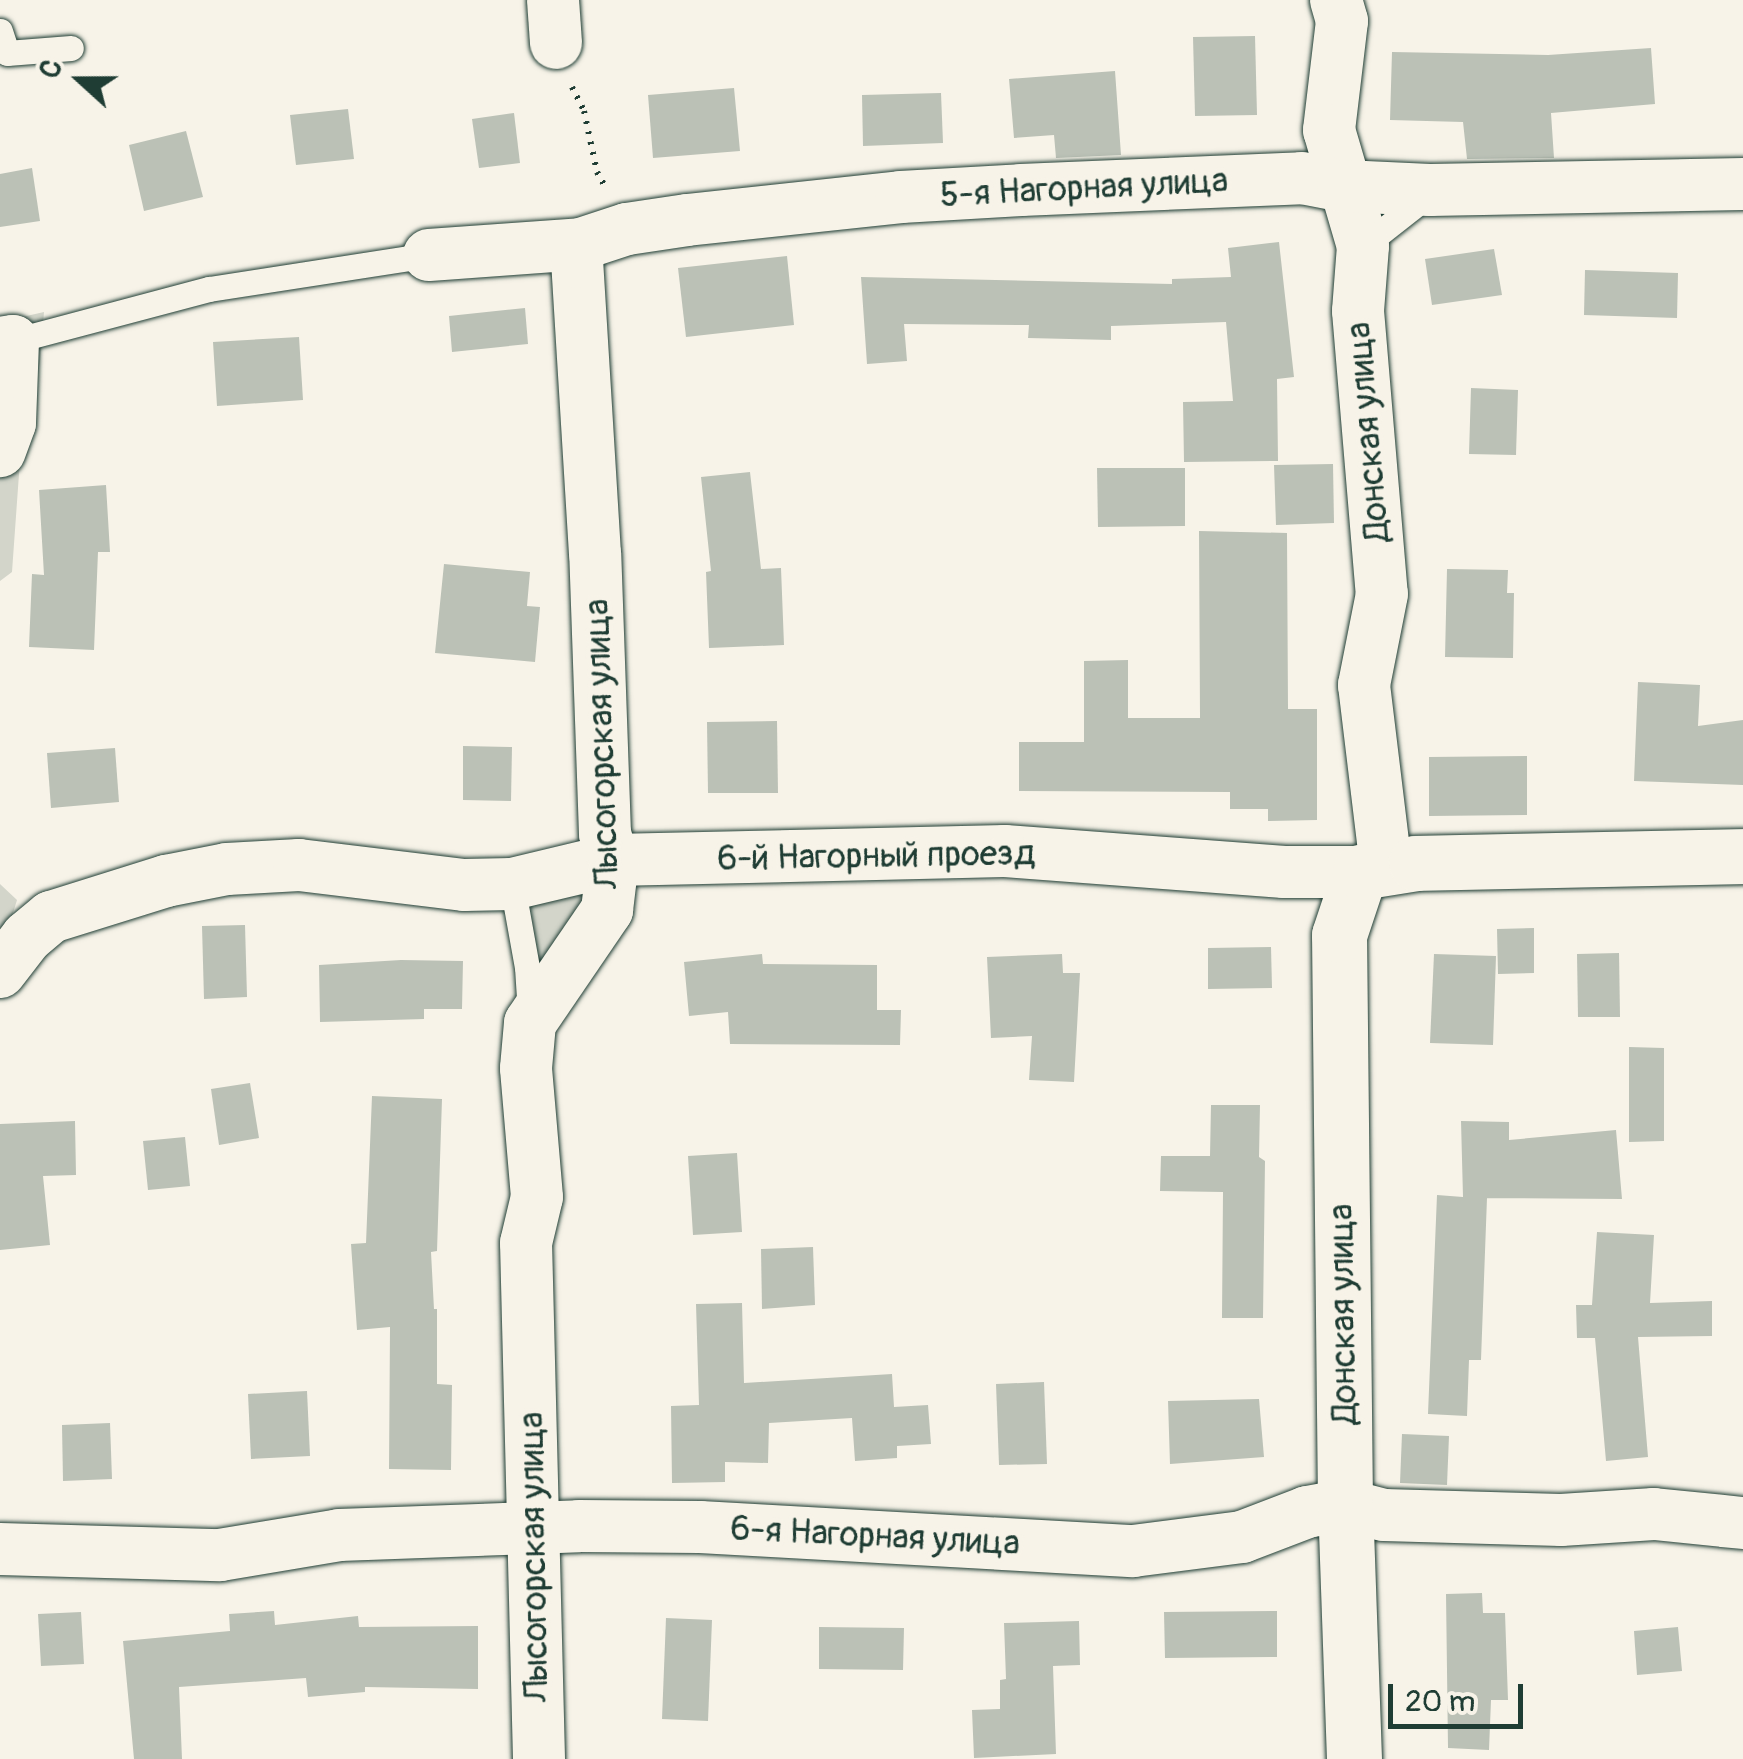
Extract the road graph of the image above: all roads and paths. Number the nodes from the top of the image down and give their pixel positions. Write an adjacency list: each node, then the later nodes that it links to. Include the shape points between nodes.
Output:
1 (1336, 0): 6 (street, Донская улица, via 1342,21 1328,130)
2 (554, 22): 8 (path, via 584,111)
3 (0, 31): 4 (lane, via 7,53)
4 (71, 48)
5 (1743, 184): 7 (street, 5-я Нагорная улица)
6 (1342, 186): 7 (street, 5-я Нагорная улица); 8 (street, 5-я Нагорная улица, via 1302,178 941,194); 9 (street, Донская улица)
7 (1430, 190): 9 (lane)
8 (604, 237): 10 (street, 5-я Нагорная улица); 14 (street, Лысогорская улица, via 577,262 605,834)
9 (1363, 246): 15 (street, Донская улица, via 1358,311 1382,594 1364,685)
10 (429, 256): 11 (lane, via 209,289)
11 (6, 342): 12 (street, via 10,424)
12 (0, 451)
13 (1743, 856): 15 (street, 6-й Нагорный проезд, via 1416,863)
14 (614, 860): 15 (street, 6-й Нагорный проезд, via 1004,850 1284,872); 16 (street, 6-й Нагорный проезд); 18 (street, Лысогорская улица, via 607,910)
15 (1373, 870): 19 (street, Донская улица, via 1340,935)
16 (512, 884): 17 (street, 6-й Нагорный проезд, via 464,886 299,865 227,869 51,917); 18 (lane, via 528,967)
17 (9, 942)
18 (530, 1023): 21 (street, Лысогорская улица, via 526,1068 538,1197 526,1242)
19 (1345, 1506): 20 (street, 6-я Нагорная улица, via 1384,1515 1561,1520 1654,1514); 21 (street, 6-я Нагорная улица, via 1306,1512 1242,1537 1133,1550 700,1526); 24 (street, Донская улица)
20 (1743, 1523)
21 (533, 1527): 22 (street, 6-я Нагорная улица, via 339,1535 220,1555); 23 (street, Лысогорская улица)
22 (0, 1550)
23 (539, 1759)
24 (1354, 1759)

